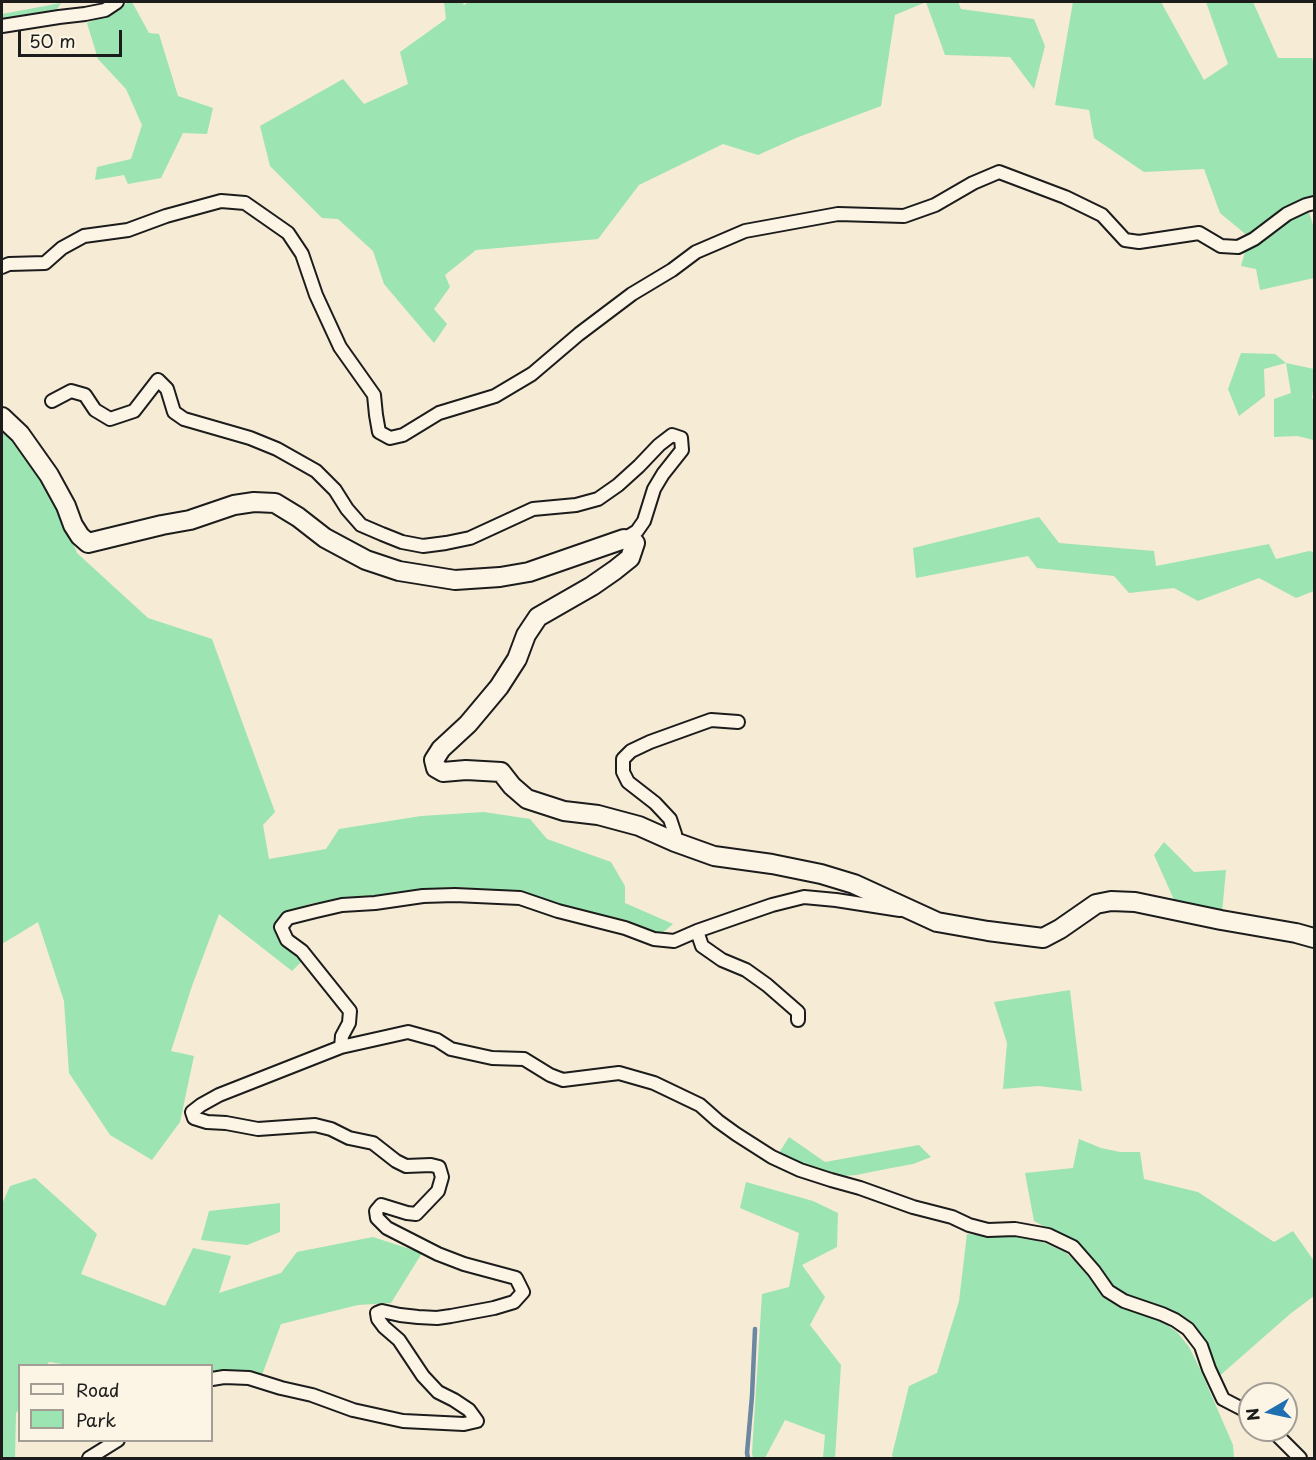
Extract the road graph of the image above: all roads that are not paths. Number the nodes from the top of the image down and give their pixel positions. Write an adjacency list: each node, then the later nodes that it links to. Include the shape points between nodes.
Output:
1 (117, 2): 2 (street, via 85,14)
2 (2, 26)
3 (1314, 203): 4 (street, via 1287,214 1238,247 1221,246 1198,233 1139,242 1125,240 1101,215 1065,197 999,172 935,205 904,216 838,214 745,231 696,252 632,294 532,374 495,396 439,413 403,435 390,438 380,432 374,395 340,347 302,254 288,233 245,203 221,201 128,230 84,236 45,263)
4 (2, 267)
5 (52, 402): 7 (street, via 72,391 85,394 95,410 110,418 134,411 158,380 167,389 174,412 184,419 277,449 316,471 361,525 423,546 470,538 533,508 598,500 672,435 681,438 682,450 654,489 644,521)
6 (2, 417): 7 (main road, via 20,434 49,475 73,525 87,543 254,502 275,503 325,538 366,560 399,571 455,580 529,572)
7 (624, 539): 9 (main road, via 635,543 630,558 592,586 538,617 499,687 434,760 436,768 443,772 501,772 527,800 639,826)
8 (738, 722): 9 (street, via 711,720 651,742 631,751 624,759 623,772 628,782 670,819)
9 (675, 842): 10 (main road, via 714,856 821,874 854,884)
10 (912, 912): 11 (street, via 804,897); 12 (main road, via 937,922 1043,938 1096,904 1135,902)
11 (697, 931): 13 (street, via 702,946 767,985 798,1012); 14 (street, via 674,941 654,939 520,898 455,895 342,906 288,918 281,927 287,940 302,951 350,1011)
12 (1314, 938)
13 (798, 1020)
14 (341, 1047): 15 (street, via 219,1095 192,1112 194,1118 258,1130 315,1125 373,1143 406,1166 440,1167 438,1191 416,1214 381,1205 376,1211 377,1218 387,1228 438,1254 516,1278 523,1292 514,1302 451,1316 377,1313 423,1376 438,1392 469,1410 477,1421 464,1424 403,1420 353,1410 249,1378); 16 (street, via 408,1032 492,1059 524,1059 563,1080 619,1072 654,1083 700,1105 736,1134 800,1170 987,1230 1015,1229 1048,1235 1072,1247 1108,1291 1188,1329 1201,1346 1222,1399)
15 (213, 1379)
16 (1238, 1407)
17 (115, 1442): 19 (street)
18 (1284, 1442): 20 (street)
19 (89, 1458)
20 (1300, 1458)

